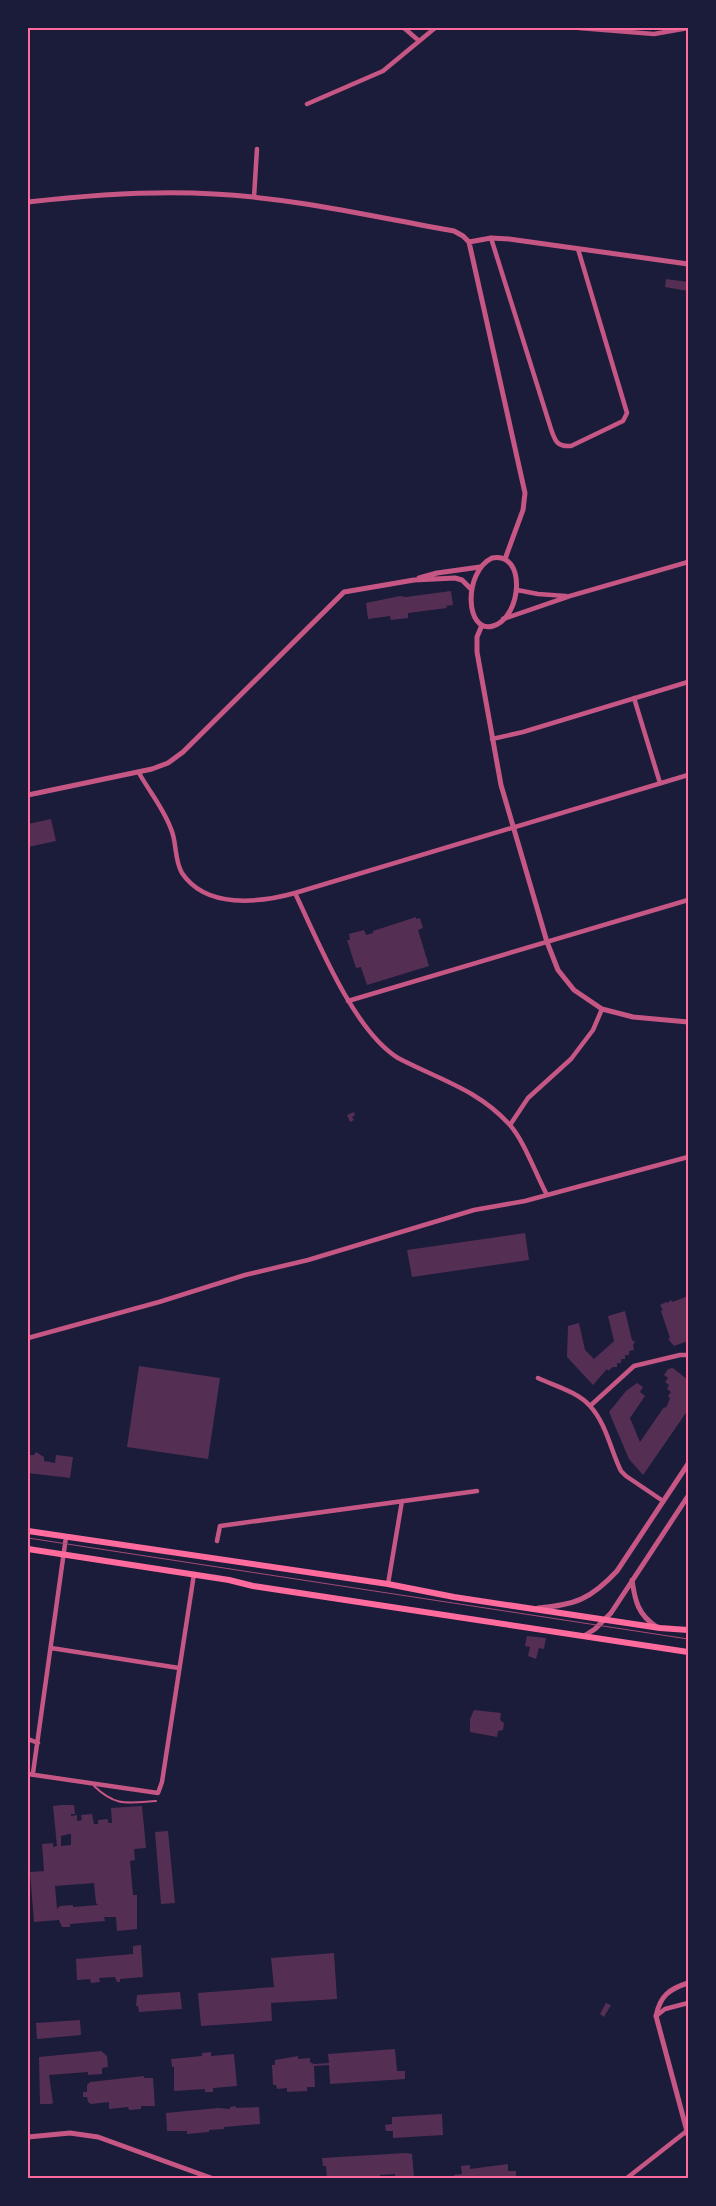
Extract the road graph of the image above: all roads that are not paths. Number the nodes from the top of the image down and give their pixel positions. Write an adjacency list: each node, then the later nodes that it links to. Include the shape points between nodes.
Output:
1 (404, 28): 6 (street)
2 (435, 28): 6 (street)
3 (580, 28): 5 (street)
4 (688, 28): 5 (street, via 654,34)
5 (608, 30)
6 (418, 40): 7 (street, via 383,71)
7 (307, 104)
8 (257, 149): 9 (street)
9 (254, 197): 10 (street, via 157,192); 12 (street, via 347,209 454,231)
10 (28, 202)
11 (491, 238): 12 (street); 13 (street); 13 (street, via 556,443 562,447 571,446 623,421 627,413)
12 (469, 242): 15 (street, via 525,494 523,510)
13 (578, 249): 14 (street)
14 (688, 264)
15 (505, 559): 17 (street, via 492,558); 20 (street, via 515,573)
16 (688, 562): 21 (street)
17 (480, 567): 18 (street); 19 (street)
18 (414, 580): 19 (street, via 457,578); 27 (street, via 352,589 341,594 183,752 161,766)
19 (471, 589): 23 (street, via 473,612)
20 (517, 590): 21 (street); 22 (street)
21 (570, 596): 22 (street)
22 (503, 619): 23 (street, via 492,626)
23 (482, 625): 26 (street, via 476,644)
24 (688, 682): 25 (street)
25 (634, 698): 26 (street); 29 (street)
26 (492, 739): 31 (street)
27 (139, 773): 30 (street); 32 (street, via 172,829 182,872 196,888 223,899 251,902)
28 (688, 775): 29 (street)
29 (660, 783): 31 (street)
30 (28, 795)
31 (513, 829): 32 (street); 34 (street)
32 (294, 893): 35 (street)
33 (688, 900): 34 (street)
34 (547, 942): 35 (street); 36 (street, via 565,980 585,1000)
35 (348, 1002): 38 (street, via 388,1052 482,1099)
36 (602, 1009): 37 (street); 38 (street, via 593,1030 571,1059 528,1098)
37 (688, 1022)
38 (510, 1125): 40 (street)
39 (688, 1157): 40 (street)
40 (547, 1195): 41 (street, via 474,1210)
41 (28, 1338)
42 (688, 1355): 44 (street, via 634,1366)
43 (538, 1378): 44 (street)
44 (590, 1406): 48 (street, via 621,1471)
45 (688, 1464): 48 (street)
46 (477, 1491): 49 (street)
47 (688, 1496): 56 (street)
48 (663, 1501): 58 (street, via 616,1571 602,1586 574,1602)
49 (402, 1502): 52 (street, via 220,1526); 57 (street)
50 (28, 1531): 51 (main road)
51 (66, 1538): 54 (street); 57 (main road)
52 (217, 1541)
53 (28, 1549): 54 (main road)
54 (64, 1554): 55 (main road); 63 (street)
55 (194, 1574): 62 (main road, via 253,1586); 65 (street)
56 (632, 1580): 59 (street); 60 (street, via 637,1608 642,1616)
57 (388, 1584): 58 (main road)
58 (531, 1609): 59 (main road)
59 (604, 1620): 60 (main road); 62 (street)
60 (660, 1628): 61 (main road)
61 (688, 1630)
62 (584, 1636): 64 (main road)
63 (51, 1648): 65 (street); 67 (street)
64 (688, 1652)
65 (179, 1668): 70 (street, via 158,1793)
66 (28, 1739): 67 (street)
67 (38, 1743): 69 (street)
68 (28, 1774): 69 (street)
69 (33, 1774): 70 (street)
70 (91, 1782): 71 (lane, via 107,1798 121,1803)
71 (156, 1801)
72 (688, 1983): 74 (street, via 668,1991)
73 (688, 2003): 74 (street, via 665,2009)
74 (656, 2016): 75 (street)
75 (688, 2132): 78 (street)
76 (28, 2137): 77 (street, via 70,2133 98,2137)
77 (211, 2178)
78 (627, 2178)

